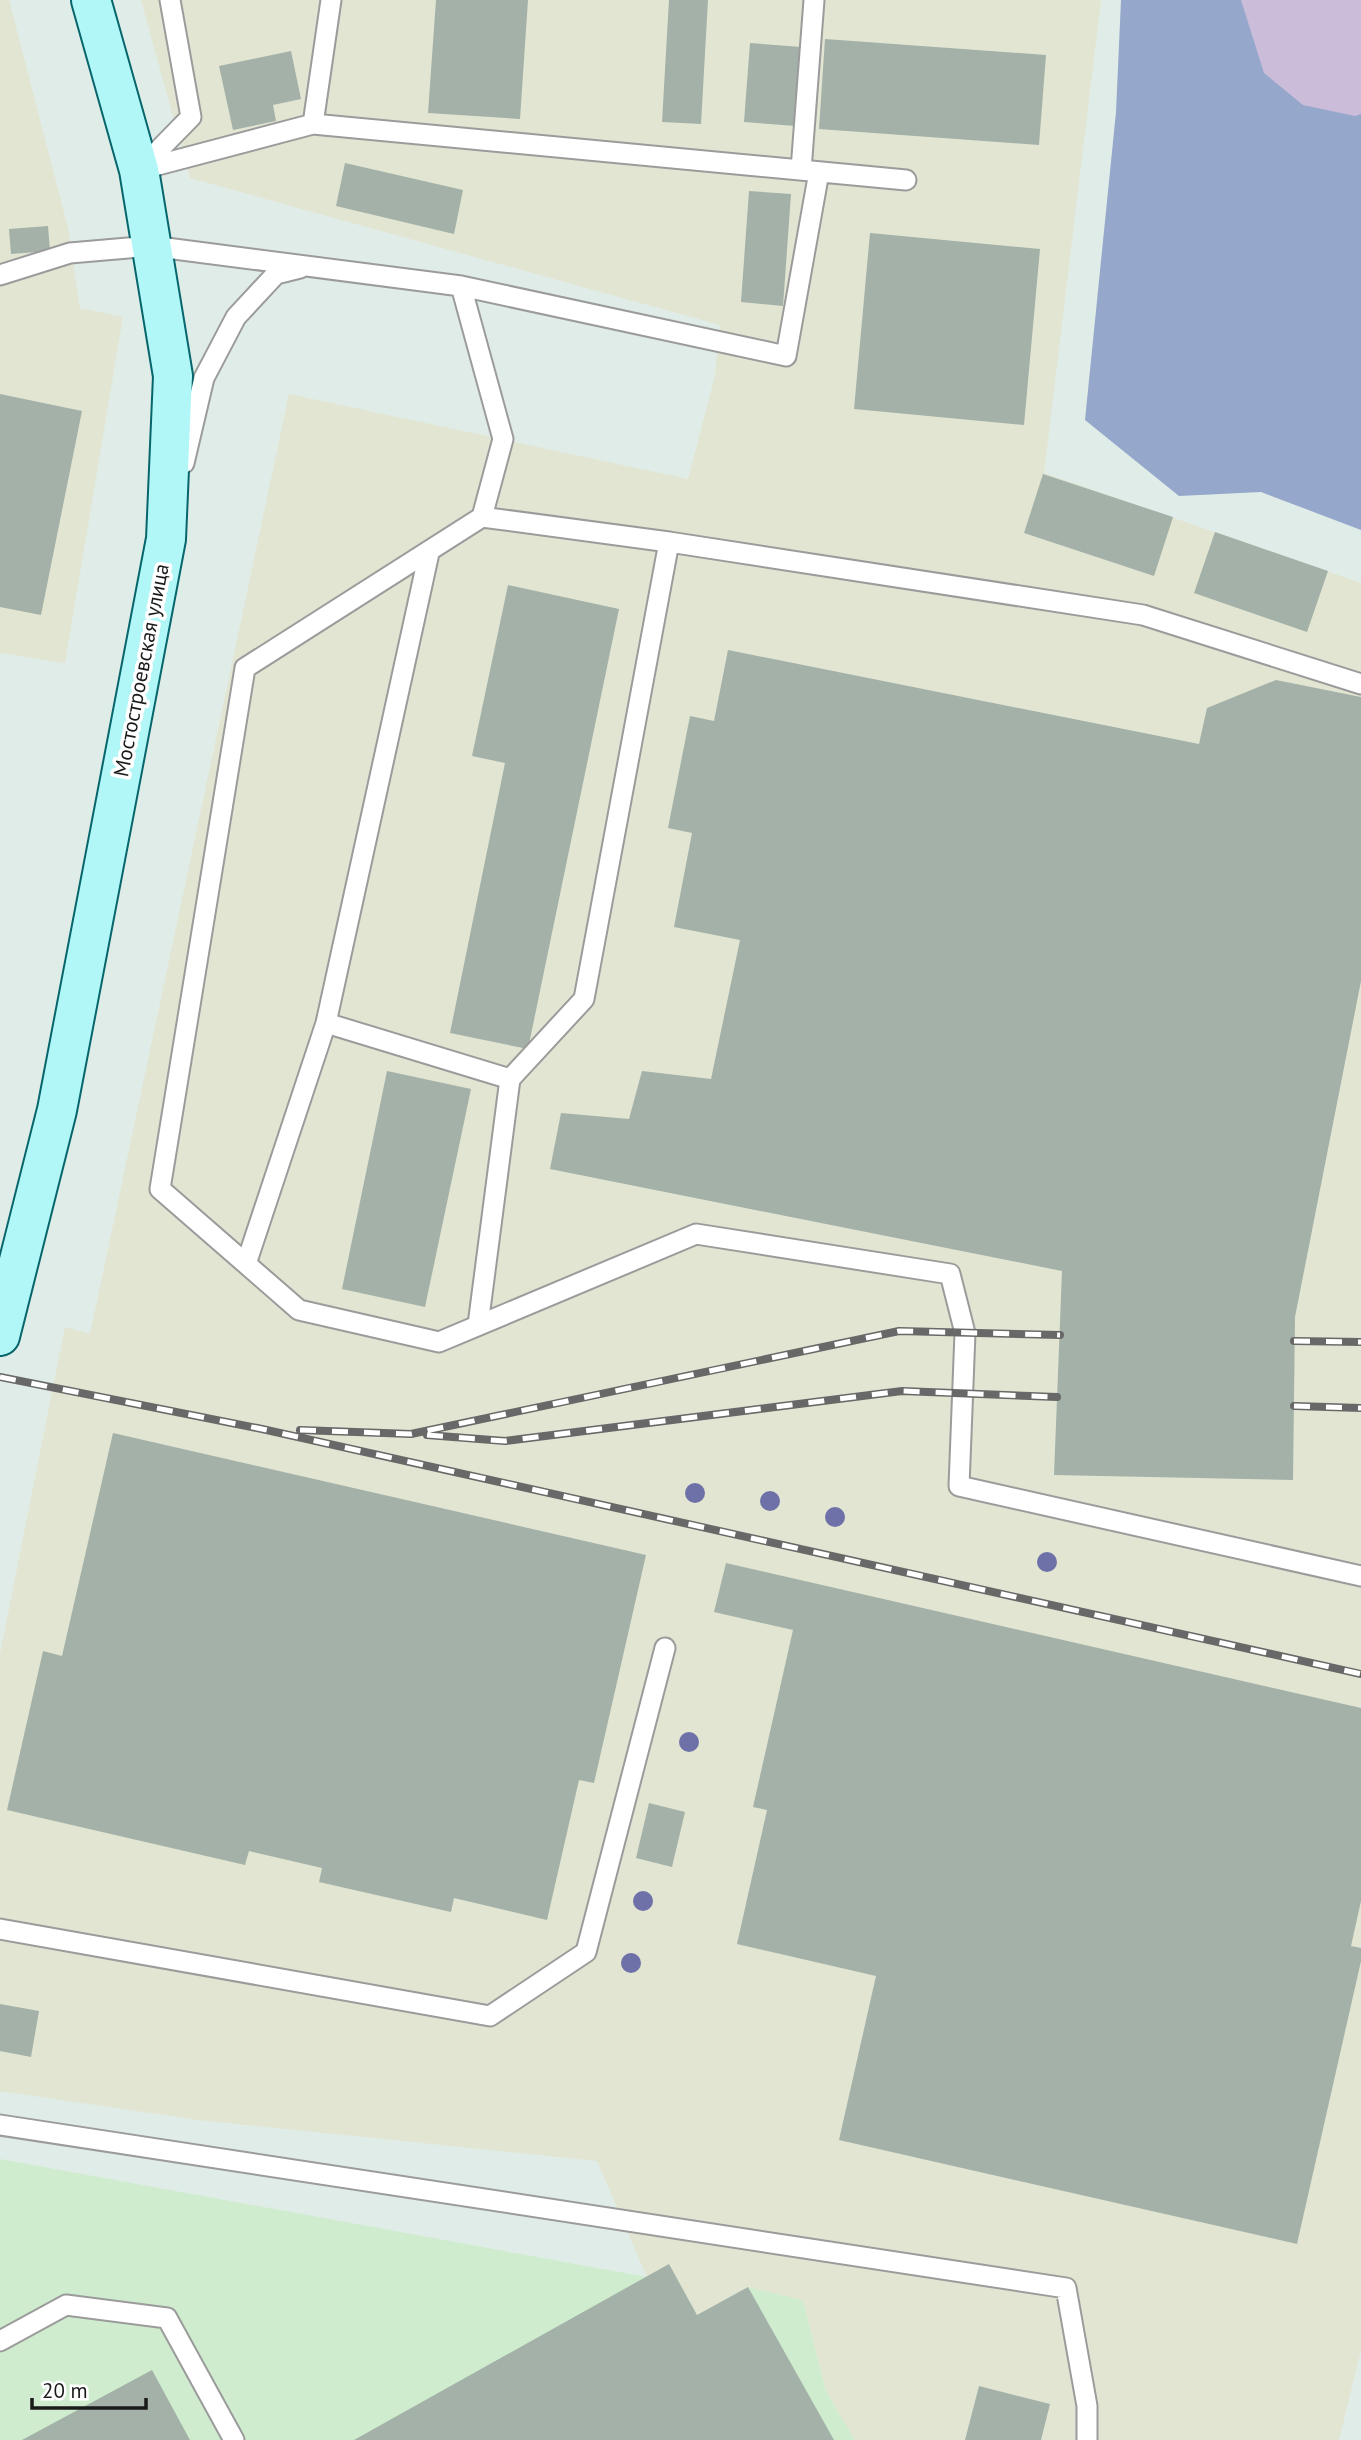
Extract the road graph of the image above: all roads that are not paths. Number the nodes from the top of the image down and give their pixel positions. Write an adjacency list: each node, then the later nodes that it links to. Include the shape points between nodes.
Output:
1 (91, 0): 6 (main road, Мостостроевская улица)
2 (170, 0): 6 (lane, via 191,117)
3 (331, 0): 5 (lane)
4 (814, 0): 7 (lane)
5 (313, 124): 6 (lane); 7 (lane)
6 (139, 170): 9 (main road, Мостостроевская улица)
7 (810, 171): 8 (lane); 12 (lane, via 786,356)
8 (906, 180)
9 (151, 246): 10 (lane); 11 (lane, via 70,253); 14 (main road, Мостостроевская улица, via 173,376)
10 (308, 266): 12 (lane); 14 (lane, via 276,274 236,317 204,378)
11 (0, 275)
12 (461, 286): 13 (lane, via 503,439)
13 (482, 517): 15 (lane); 16 (lane)
14 (166, 539): 22 (main road, Мостостроевская улица, via 57,1110)
15 (669, 542): 17 (lane, via 1143,615); 19 (lane, via 584,999)
16 (429, 553): 18 (lane); 20 (lane, via 245,667 160,1189)
17 (1361, 684)
18 (326, 1023): 19 (lane); 20 (lane)
19 (510, 1079): 21 (lane)
20 (246, 1264): 21 (lane, via 299,1310 439,1342)
21 (478, 1325): 23 (lane, via 696,1234 950,1275 965,1333 959,1486)
22 (0, 1336)
23 (1361, 1576)
24 (665, 1648): 25 (lane, via 586,1952 490,2016)
25 (0, 1929)
26 (0, 2125): 29 (lane, via 1066,2288 1087,2406)
27 (0, 2341): 28 (lane, via 66,2305 167,2318)
28 (234, 2440)
29 (1087, 2440)

